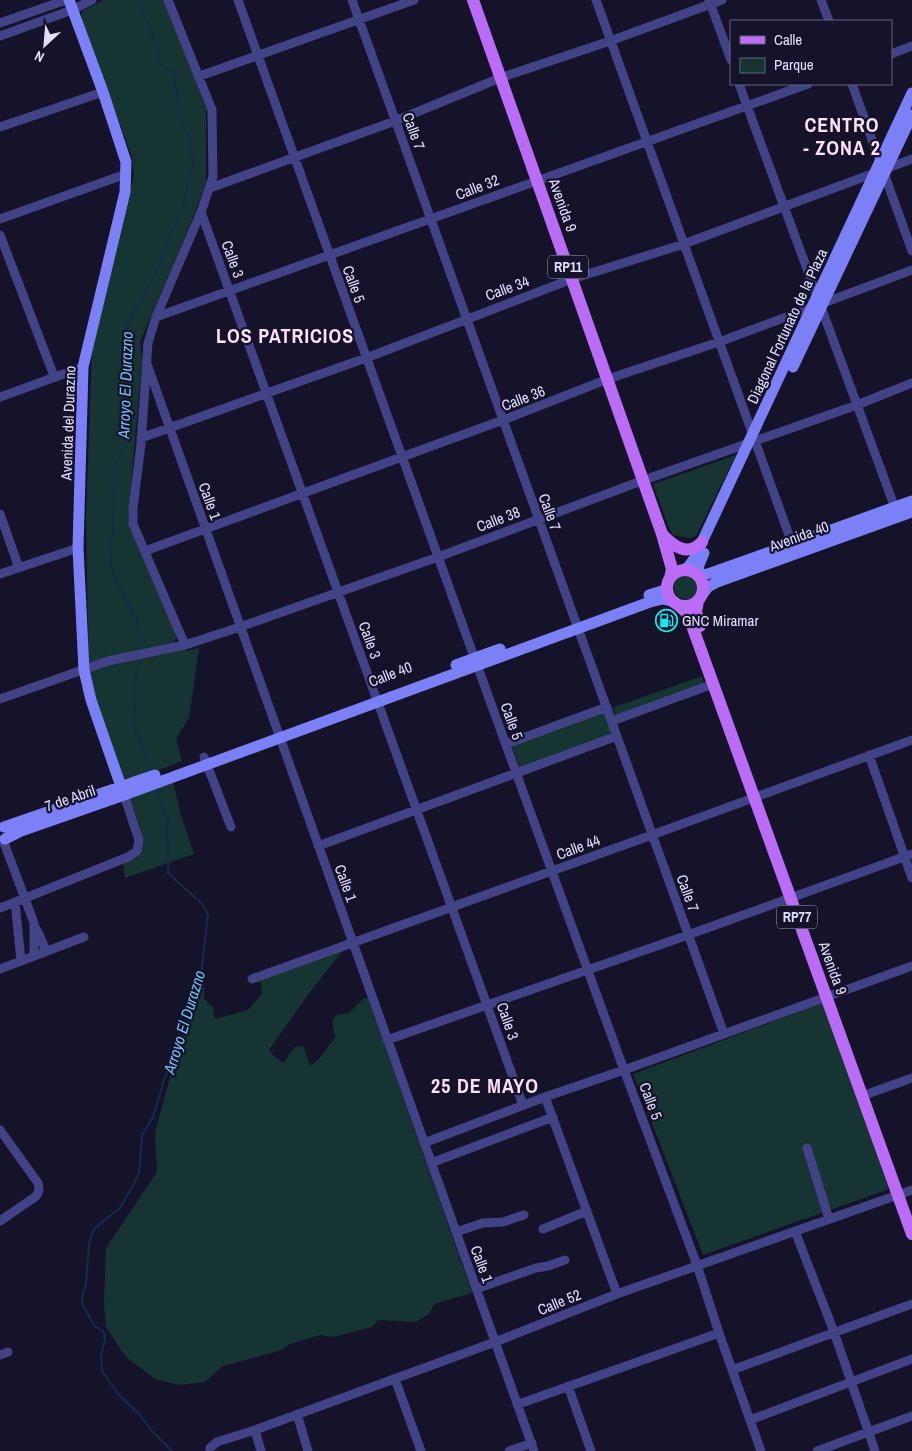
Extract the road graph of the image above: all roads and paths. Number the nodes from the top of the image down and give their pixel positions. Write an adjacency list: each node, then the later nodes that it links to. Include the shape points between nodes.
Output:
1 (92, 0): 11 (street)
2 (168, 0): 21 (street)
3 (238, 0): 19 (street, Calle 5)
4 (352, 0): 12 (street, Calle 7)
5 (414, 0): 12 (street)
6 (474, 0): 22 (main road, Avenida 9 / RP11)
7 (596, 0): 16 (street)
8 (722, 0): 10 (street)
9 (821, 0): 13 (street)
10 (710, 2): 16 (street); 20 (street)
11 (69, 3): 14 (street); 15 (street); 26 (main road, Avenida del Durazno)
12 (359, 20): 19 (street); 30 (street, Calle 7)
13 (828, 20)
14 (0, 23)
15 (0, 36)
16 (610, 41): 22 (street); 32 (street)
17 (912, 46): 18 (street)
18 (892, 54)
19 (257, 56): 21 (street); 33 (street, Calle 5)
20 (730, 57)
21 (200, 76): 38 (street, via 212,110 213,177)
22 (500, 78): 30 (street); 37 (main road, Avenida 9 / RP11)
23 (739, 85): 28 (street)
24 (805, 85): 28 (street, Calle 32)
25 (852, 85): 35 (street)
26 (103, 92): 31 (street); 36 (main road, Avenida del Durazno, via 126,162)
27 (912, 93): 35 (main road, Diagonal Fortunato de la Plaza)
28 (748, 106): 32 (street, Calle 32); 39 (street)
29 (912, 116): 35 (main road, Diagonal Fortunato de la Plaza)
30 (395, 120): 33 (street); 42 (street, Calle 7)
31 (0, 127)
32 (647, 142): 37 (street, Calle 32); 44 (street)
33 (294, 158): 38 (street); 46 (street, Calle 5)
34 (912, 159): 35 (street, Calle 34)
35 (882, 169): 39 (street, Calle 34); 45 (street); 50 (main road, Diagonal Fortunato de la Plaza)
36 (126, 174): 41 (street); 56 (main road, Avenida del Durazno, via 125,192)
37 (536, 180): 42 (street, Calle 32); 48 (main road, Avenida 9 / RP11)
38 (210, 188): 40 (street, Calle 1)
39 (785, 207): 44 (street, Calle 34); 50 (street)
40 (201, 212): 49 (street, Calle 3); 52 (street, Calle 1)
41 (0, 219)
42 (431, 220): 46 (street, Calle 32); 51 (street, Calle 7)
43 (0, 235): 57 (street)
44 (684, 244): 48 (street, Calle 34); 53 (street)
45 (912, 251)
46 (329, 256): 49 (street, Calle 32); 54 (street, Calle 5)
47 (912, 270): 50 (street, Calle 36)
48 (572, 279): 51 (street, Calle 34); 58 (main road, Avenida 9 / RP11)
49 (230, 291): 52 (street, Calle 32); 60 (street, Calle 3)
50 (819, 304): 53 (street, Calle 36); 62 (street); 66 (main road, Diagonal Fortunato de la Plaza)
51 (467, 318): 54 (street, Calle 34); 63 (street, Calle 7)
52 (155, 319): 55 (street, Calle 1, via 148,344)
53 (719, 342): 58 (street, Calle 36); 66 (street)
54 (366, 358): 60 (street, Calle 34); 67 (street, Calle 5)
55 (147, 364): 64 (street, Calle 1); 65 (street)
56 (83, 367): 57 (street); 78 (main road, Avenida del Durazno)
57 (54, 376): 61 (street)
58 (608, 379): 63 (street, Calle 36); 68 (main road, Avenida 9 / RP11)
59 (912, 383): 62 (street, Calle 38)
60 (267, 393): 64 (street, Calle 34); 69 (street, Calle 3)
61 (0, 397)
62 (857, 405): 66 (street, Calle 38); 73 (street)
63 (503, 420): 67 (street, Calle 36); 74 (street, Calle 7)
64 (169, 428): 65 (street, Calle 34); 75 (street, Calle 1)
65 (141, 438): 80 (street, via 133,524)
66 (754, 441): 68 (street, Calle 38); 77 (main road, Diagonal Fortunato de la Plaza); 79 (street); 85 (main road, Diagonal Fortunato de la Plaza, via 702,556)
67 (402, 457): 69 (street, Calle 36); 81 (street, Calle 5)
68 (644, 480): 74 (street, Calle 38); 76 (main road, Avenida 9 / RP11)
69 (303, 494): 75 (street, Calle 36); 87 (street, Calle 3)
70 (912, 501): 73 (main road, Avenida 40)
71 (912, 512): 73 (main road, Avenida 40)
72 (0, 514): 82 (street)
73 (893, 514): 79 (main road, Avenida 40)
74 (538, 519): 81 (street, Calle 38); 90 (street, Calle 7)
75 (205, 529): 80 (street, Calle 36); 91 (street, Calle 1)
76 (662, 534): 77 (main road, via 684,549 695,548); 83 (main road, Avenida 9 / RP11); 86 (main road, Avenida 9 / RP11, via 672,569)
77 (702, 542): 83 (main road, Diagonal Fortunato de la Plaza, via 688,568)
78 (78, 548): 82 (street); 94 (main road, Avenida del Durazno)
79 (794, 549): 85 (main road, Avenida 40); 88 (main road, Avenida 40, via 712,584)
80 (145, 551): 92 (street)
81 (438, 557): 87 (street, Calle 38); 93 (street, Calle 5)
82 (18, 568): 84 (street)
83 (683, 570): 85 (main road); 86 (main road, via 675,573)
84 (0, 574)
85 (698, 575): 88 (main road, via 703,588)
86 (668, 582): 89 (main road, RP11, via 667,592); 90 (main road, Calle 40, via 661,592)
87 (339, 592): 91 (street, Calle 38); 96 (street, Calle 3)
88 (700, 599): 89 (main road, via 688,606); 109 (main road, Avenida 9 / RP77, via 697,618)
89 (675, 603): 90 (main road, Calle 40, via 665,599 650,602); 95 (main road, Avenida 9 / RP77, via 690,620)
90 (577, 625): 93 (main road, Calle 40); 98 (street, Calle 7)
91 (240, 627): 92 (street, Calle 38); 100 (street, Calle 1)
92 (185, 645): 94 (street, Calle 38, via 108,661)
93 (476, 662): 96 (main road, Calle 40); 103 (street, Calle 5)
94 (84, 670): 97 (street, Calle 38); 108 (main road, Avenida del Durazno)
95 (713, 684): 99 (street); 109 (main road, Avenida 9 / RP77)
96 (377, 698): 100 (main road, Calle 40); 110 (street, Calle 3)
97 (0, 699)
98 (607, 707): 99 (street, Calle 7); 103 (street)
99 (612, 721): 101 (street, Calle 7)
100 (278, 735): 105 (main road, Calle 40); 114 (street, Calle 1)
101 (617, 736): 106 (street); 113 (street, Calle 7)
102 (912, 740): 104 (street, Calle 44)
103 (506, 744): 106 (street, Calle 5)
104 (869, 755): 109 (street, Calle 44); 115 (street)
105 (206, 761): 107 (main road, Calle 40); 111 (street)
106 (517, 774): 110 (street); 116 (street, Calle 5)
107 (145, 783): 108 (main road, 7 de Abril)
108 (122, 791): 112 (main road, 7 de Abril); 119 (street, via 139,840 137,851)
109 (757, 796): 113 (street, Calle 44); 118 (main road, Avenida 9 / RP77)
110 (417, 809): 114 (street); 121 (street, Calle 3)
111 (231, 827)
112 (3, 834): 119 (street)
113 (652, 835): 116 (street, Calle 44); 124 (street, Calle 7)
114 (318, 846): 126 (street, Calle 1)
115 (908, 855): 117 (street); 118 (street)
116 (552, 871): 121 (street, Calle 44); 132 (street, Calle 5)
117 (912, 878)
118 (794, 897): 124 (street); 134 (main road, Avenida 9 / RP77)
119 (25, 898): 120 (street); 123 (street)
120 (16, 902): 122 (street); 129 (street)
121 (452, 907): 126 (street, Calle 44); 135 (street, Calle 3)
122 (0, 908)
123 (35, 928): 127 (street); 128 (street)
124 (688, 935): 132 (street); 136 (street, Calle 7)
125 (84, 937): 127 (street)
126 (353, 943): 133 (street, Calle 44); 137 (street, Calle 1)
127 (46, 952): 128 (street)
128 (34, 956): 129 (street)
129 (21, 961): 131 (street)
130 (912, 966): 134 (street)
131 (0, 968)
132 (588, 970): 135 (street); 138 (street, Calle 5)
133 (252, 979)
134 (829, 995): 136 (street); 140 (main road, Avenida 9 / RP77)
135 (488, 1005): 137 (street); 142 (street, Calle 3)
136 (724, 1034): 138 (street)
137 (387, 1040): 145 (street, Calle 1)
138 (624, 1070): 141 (street); 159 (street, Calle 5)
139 (912, 1078): 140 (street)
140 (865, 1095): 148 (main road, Avenida 9 / RP77)
141 (545, 1097): 142 (street); 143 (street)
142 (523, 1105): 145 (street)
143 (553, 1117): 147 (street); 149 (street)
144 (0, 1130): 153 (street, via 38,1182 39,1192)
145 (424, 1143): 147 (street, Calle 1)
146 (807, 1148): 152 (street)
147 (431, 1164): 156 (street, Calle 1)
148 (905, 1193): 150 (main road, Avenida 9 / RP77); 152 (street, Calle 52); 157 (main road, Avenida 9 / RP77)
149 (587, 1211): 154 (street); 161 (street)
150 (912, 1214)
151 (524, 1215): 156 (street)
152 (830, 1219): 155 (street, Calle 52)
153 (0, 1221)
154 (543, 1229)
155 (795, 1231): 159 (street, Calle 52); 163 (street)
156 (456, 1232): 160 (street, Calle 1)
157 (912, 1234)
158 (565, 1260): 160 (street)
159 (697, 1265): 161 (street, Calle 52); 164 (street, Calle 5)
160 (476, 1289): 165 (street, Calle 1)
161 (617, 1294): 165 (street, Calle 52)
162 (912, 1304): 163 (street)
163 (834, 1332): 167 (street); 169 (street)
164 (719, 1333): 167 (street, Calle 5); 170 (street)
165 (495, 1342): 168 (street, Calle 52); 171 (street, Calle 1)
166 (912, 1360): 169 (street)
167 (732, 1370): 174 (street, Calle 5)
168 (395, 1379): 172 (street, Calle 52); 181 (street)
169 (852, 1382): 174 (street); 176 (street)
170 (568, 1386): 171 (street); 183 (street)
171 (519, 1404): 177 (street, Calle 1)
172 (297, 1414): 175 (street, Calle 52); 180 (street)
173 (912, 1416): 176 (street)
174 (750, 1420): 184 (street, Calle 5)
175 (255, 1430): 178 (street, Calle 52, via 217,1442); 179 (street)
176 (868, 1432): 185 (street); 186 (street)
177 (533, 1447): 182 (street)
178 (210, 1451)
179 (261, 1451)
180 (308, 1451)
181 (421, 1451)
182 (508, 1451)
183 (590, 1451)
184 (761, 1451)
185 (817, 1451)
186 (875, 1451)

